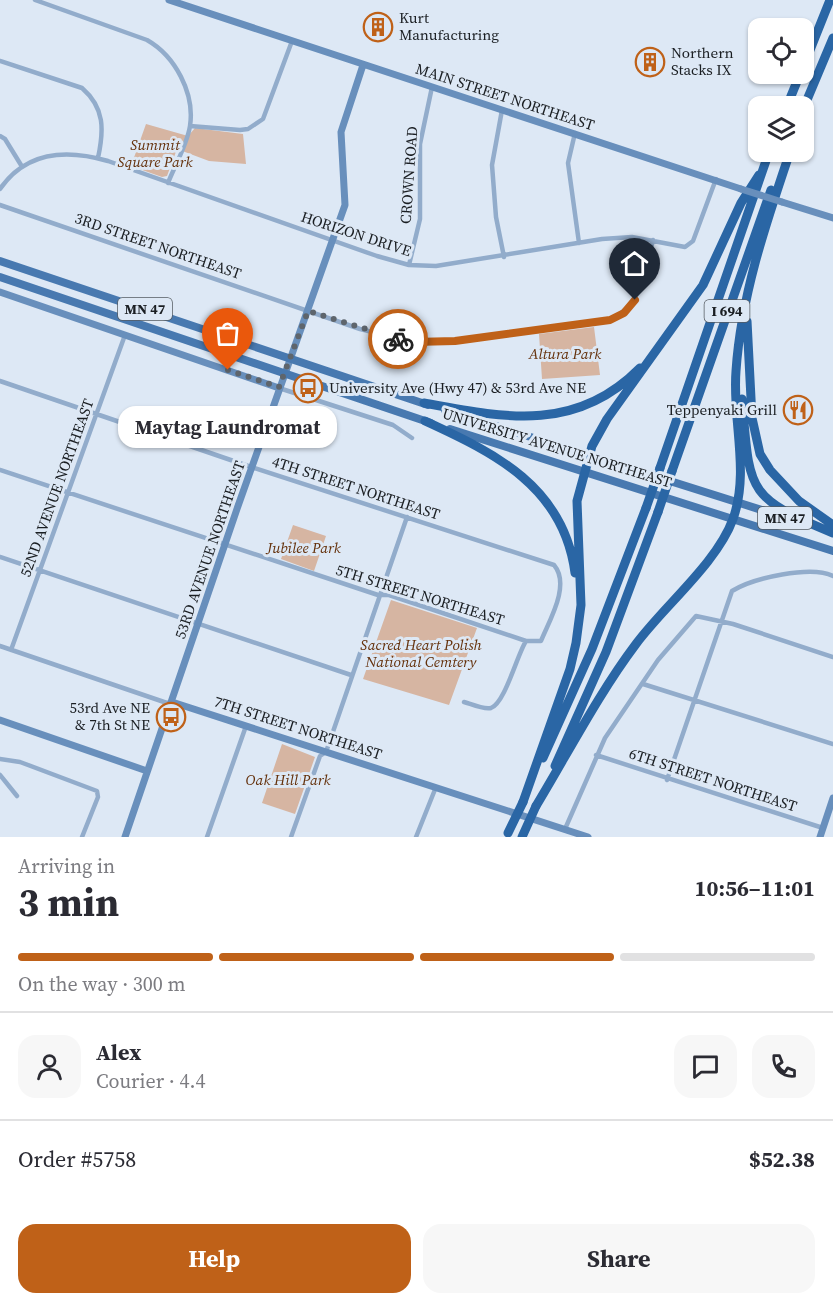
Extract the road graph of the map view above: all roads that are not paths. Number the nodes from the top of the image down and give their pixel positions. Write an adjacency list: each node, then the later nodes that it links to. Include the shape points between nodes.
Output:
1 (35, 0): 12 (street, via 160,48 185,86)
2 (170, 0): 6 (street, MAIN STREET NORTHEAST)
3 (830, 0): 5 (highway)
4 (833, 38): 10 (highway)
5 (814, 40)
6 (292, 41): 8 (street, MAIN STREET NORTHEAST); 12 (street, via 262,119 240,130)
7 (0, 61): 15 (street, via 82,88 91,96 101,114 103,128)
8 (363, 64): 9 (street, MAIN STREET NORTHEAST); 26 (street, 53RD AVENUE NORTHEAST, via 341,132 346,195)
9 (432, 87): 11 (street, MAIN STREET NORTHEAST); 31 (street, CROWN ROAD, via 420,144 420,219)
10 (808, 96)
11 (502, 110): 13 (street, MAIN STREET NORTHEAST); 29 (street, via 492,165)
12 (190, 126): 22 (street)
13 (575, 133): 21 (street, MAIN STREET NORTHEAST); 28 (street, via 568,163)
14 (0, 136): 19 (street)
15 (98, 158): 19 (street, HORIZON DRIVE, via 59,154); 22 (street, HORIZON DRIVE)
16 (764, 162): 20 (highway, I 694)
17 (784, 162): 88 (highway, I 694, bridge, via 743,266 606,652)
18 (785, 162): 33 (highway)
19 (21, 165): 23 (street)
20 (759, 174): 36 (highway, via 741,203 707,278); 87 (highway, I 694, bridge, via 646,508 587,663)
21 (716, 179): 25 (street, MAIN STREET NORTHEAST, bridge); 27 (street, HORIZON DRIVE, via 693,242 685,247)
22 (168, 183): 26 (street, HORIZON DRIVE)
23 (0, 189)
24 (0, 205): 35 (street, 3RD STREET NORTHEAST)
25 (833, 218)
26 (334, 239): 31 (street, HORIZON DRIVE); 35 (street, 53RD AVENUE NORTHEAST)
27 (653, 240): 28 (street, HORIZON DRIVE, via 632,237); 35 (street, 3RD STREET NORTHEAST, via 635,300 624,313 610,320 455,341 414,342)
28 (579, 243): 29 (street, HORIZON DRIVE)
29 (504, 257): 31 (street, HORIZON DRIVE, via 436,266)
30 (0, 261): 39 (main road, UNIVERSITY AVENUE NORTHEAST / MN 47)
31 (409, 265)
32 (0, 277): 40 (main road, UNIVERSITY AVENUE NORTHEAST / MN 47)
33 (752, 278): 37 (highway); 55 (highway, via 747,340 758,449 792,495)
34 (0, 292): 38 (street)
35 (308, 311): 39 (street, 53RD AVENUE NORTHEAST)
36 (679, 320): 43 (highway, via 630,377 581,407 544,416 512,418); 47 (highway, via 601,428)
37 (740, 334): 52 (highway, via 735,386 741,477); 56 (highway, via 744,428 752,477 763,495 780,510)
38 (125, 335): 42 (street); 44 (street, 52ND AVENUE NORTHEAST)
39 (290, 356): 40 (street, 53RD AVENUE NORTHEAST); 43 (main road, UNIVERSITY AVENUE NORTHEAST / MN 47)
40 (284, 373): 42 (street, 53RD AVENUE NORTHEAST); 45 (main road, UNIVERSITY AVENUE NORTHEAST / MN 47)
41 (0, 381): 44 (street, 4TH STREET NORTHEAST)
42 (279, 387): 46 (street, via 393,425); 48 (street, 53RD AVENUE NORTHEAST)
43 (424, 403): 47 (main road, UNIVERSITY AVENUE NORTHEAST / MN 47)
44 (96, 414): 48 (street, 4TH STREET NORTHEAST); 51 (street, 52ND AVENUE NORTHEAST)
45 (425, 421): 50 (main road, UNIVERSITY AVENUE NORTHEAST / MN 47); 63 (highway, via 500,458 544,499 558,519 572,556)
46 (412, 438)
47 (589, 454): 50 (highway); 52 (main road, UNIVERSITY AVENUE NORTHEAST / MN 47)
48 (254, 468): 53 (street, 4TH STREET NORTHEAST); 57 (street, 53RD AVENUE NORTHEAST)
49 (0, 470): 51 (street, 5TH STREET NORTHEAST)
50 (584, 470): 54 (main road, UNIVERSITY AVENUE NORTHEAST / MN 47); 63 (highway, via 577,509)
51 (68, 492): 57 (street, 5TH STREET NORTHEAST); 60 (street, 52ND AVENUE NORTHEAST)
52 (738, 502): 54 (highway); 56 (main road, UNIVERSITY AVENUE NORTHEAST / MN 47)
53 (407, 517): 62 (street); 66 (street, 4TH STREET NORTHEAST, via 554,565 561,579 554,608 541,641)
54 (733, 519): 58 (main road, UNIVERSITY AVENUE NORTHEAST / MN 47); 88 (highway, via 714,552 623,662)
55 (833, 525)
56 (833, 533)
57 (225, 544): 62 (street, 5TH STREET NORTHEAST); 65 (street, 53RD AVENUE NORTHEAST)
58 (833, 550)
59 (0, 557): 60 (street)
60 (40, 571): 65 (street); 68 (street, 52ND AVENUE NORTHEAST)
61 (833, 576): 64 (street, via 820,572 792,574 740,587 729,596)
62 (378, 595): 66 (street, 5TH STREET NORTHEAST, via 389,595); 70 (street)
63 (579, 622): 87 (highway, via 570,669)
64 (720, 622): 69 (street); 71 (street, via 696,616); 72 (street)
65 (197, 625): 70 (street); 73 (street, 53RD AVENUE NORTHEAST)
66 (526, 641): 74 (street, via 500,700 493,707)
67 (0, 646): 68 (street, 7TH STREET NORTHEAST)
68 (11, 650): 73 (street, 7TH STREET NORTHEAST)
69 (833, 657)
70 (351, 675): 78 (street)
71 (643, 684): 72 (street); 79 (street)
72 (695, 700): 77 (street); 83 (street)
73 (172, 702): 76 (street, 7TH STREET NORTHEAST); 81 (street, 53RD AVENUE NORTHEAST)
74 (464, 702)
75 (0, 720): 81 (street)
76 (246, 726): 78 (street, 7TH STREET NORTHEAST); 94 (street)
77 (833, 744)
78 (326, 752): 84 (street, 7TH STREET NORTHEAST); 95 (street, via 320,756)
79 (596, 755): 83 (street, 6TH STREET NORTHEAST); 90 (street)
80 (0, 759): 92 (street, via 20,762 98,791)
81 (147, 771): 93 (street, 53RD AVENUE NORTHEAST)
82 (0, 775): 85 (street)
83 (667, 780): 89 (street, 6TH STREET NORTHEAST)
84 (436, 787): 90 (street, 7TH STREET NORTHEAST); 96 (street)
85 (17, 796)
86 (833, 798): 89 (street)
87 (523, 802): 91 (highway, I 694, bridge)
88 (536, 806): 97 (highway, I 694, bridge)
89 (823, 828): 99 (street)
90 (565, 829): 98 (street, 7TH STREET NORTHEAST)
91 (507, 835)
92 (82, 837)
93 (125, 837)
94 (207, 837)
95 (291, 837)
96 (416, 837)
97 (522, 837)
98 (588, 837)
99 (820, 837)

